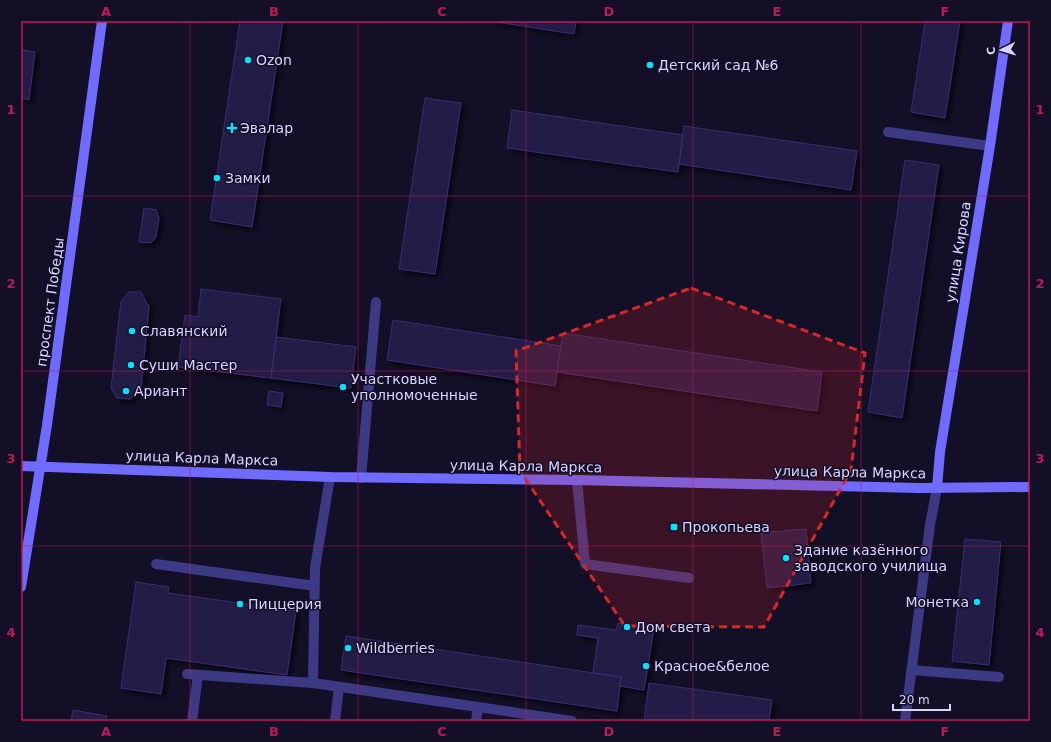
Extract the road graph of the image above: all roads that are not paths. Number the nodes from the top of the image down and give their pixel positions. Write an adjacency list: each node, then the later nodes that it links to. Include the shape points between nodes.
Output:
1 (102, 21): 7 (main road, проспект Победы)
2 (1008, 21): 4 (main road, улица Кирова)
3 (888, 132): 4 (street)
4 (990, 146): 12 (main road, улица Кирова, via 940,452)
5 (376, 302): 9 (street)
6 (21, 466): 7 (main road, улица Карла Маркса)
7 (41, 466): 8 (main road, улица Карла Маркса); 16 (main road, проспект Победы)
8 (330, 477): 9 (main road, улица Карла Маркса); 15 (street, via 315,568)
9 (360, 478): 10 (main road, улица Карла Маркса)
10 (577, 480): 12 (main road, улица Карла Маркса); 14 (street, via 585,564)
11 (1030, 487): 12 (main road, улица Карла Маркса)
12 (937, 488): 17 (street)
13 (156, 564): 15 (street)
14 (689, 578)
15 (315, 586): 21 (street)
16 (21, 587)
17 (912, 670): 20 (street); 28 (street)
18 (187, 674): 19 (street)
19 (198, 675): 21 (street); 24 (street)
20 (999, 677)
21 (313, 683): 22 (street)
22 (340, 687): 23 (street); 25 (street)
23 (478, 707): 26 (street); 27 (street)
24 (192, 721)
25 (335, 721)
26 (476, 721)
27 (572, 721)
28 (906, 721)

